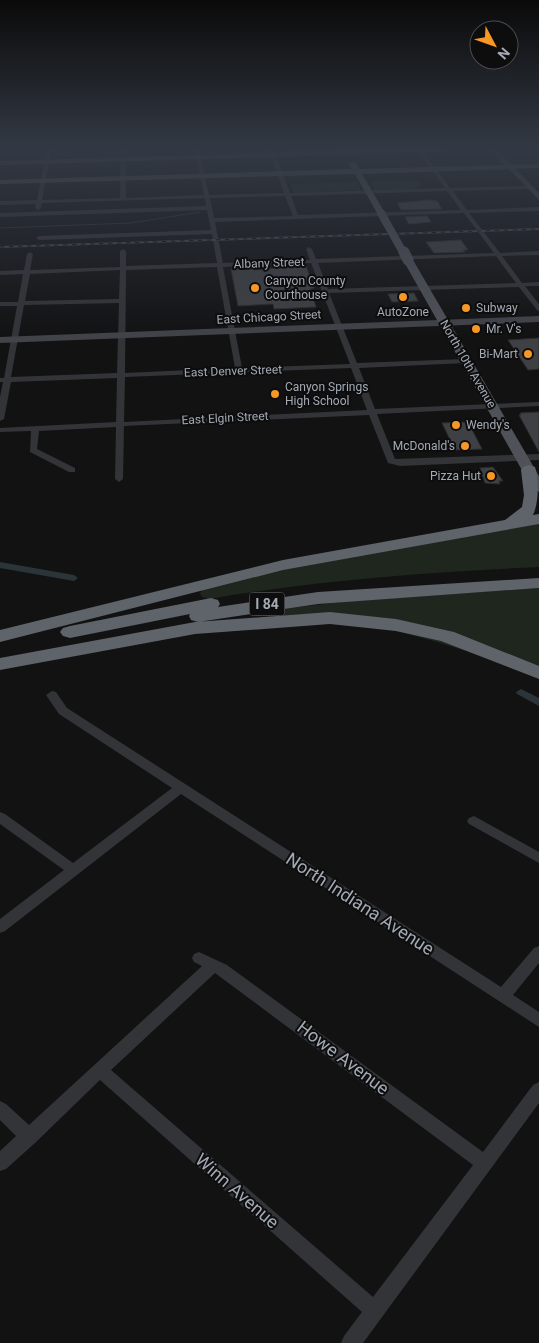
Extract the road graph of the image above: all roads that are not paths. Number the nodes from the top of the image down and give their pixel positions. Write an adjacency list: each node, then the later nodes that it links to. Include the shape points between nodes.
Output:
1 (466, 212): 17 (street)
2 (74, 213): 7 (street)
3 (210, 213): 10 (street)
4 (294, 213): 9 (street)
5 (382, 213): 25 (main road, North 10th Avenue, bridge)
6 (443, 213): 9 (street)
7 (36, 214): 8 (street)
8 (0, 215)
9 (296, 217): 10 (street)
10 (212, 220): 11 (street)
11 (213, 232): 12 (street); 19 (street)
12 (39, 238)
13 (309, 249): 18 (street)
14 (123, 251): 20 (street)
15 (539, 253): 17 (street, Albany Street)
16 (30, 254): 21 (street)
17 (498, 255): 18 (street, Albany Street); 24 (street)
18 (313, 261): 19 (street, Albany Street); 26 (street)
19 (220, 264): 20 (street, Albany Street); 34 (street)
20 (123, 268): 21 (street, Albany Street); 27 (street)
21 (27, 272): 22 (street, Albany Street); 28 (street)
22 (0, 273)
23 (539, 284): 24 (street)
24 (521, 285): 25 (street); 30 (street)
25 (425, 289): 26 (street); 32 (main road, North 10th Avenue)
26 (325, 291): 33 (street)
27 (122, 301): 28 (street); 35 (street)
28 (21, 303): 29 (street); 37 (street)
29 (0, 304)
30 (539, 309)
31 (539, 319): 32 (street, East Chicago Street)
32 (444, 322): 33 (street, East Chicago Street); 38 (main road, North 10th Avenue)
33 (338, 326): 34 (street, East Chicago Street); 39 (street)
34 (233, 331): 35 (street, East Chicago Street); 40 (street)
35 (122, 336): 37 (street, East Chicago Street); 41 (street)
36 (0, 340): 37 (street, East Chicago Street)
37 (15, 340): 42 (street)
38 (466, 361): 39 (street, East Denver Street); 44 (main road, North 10th Avenue)
39 (354, 366): 40 (street, East Denver Street); 45 (street)
40 (239, 370): 41 (street, East Denver Street)
41 (121, 375): 42 (street, East Denver Street); 47 (street)
42 (3, 380): 46 (street)
43 (539, 404): 44 (street, East Elgin Street)
44 (492, 406): 45 (street, East Elgin Street); 51 (main road, North 10th Avenue)
45 (371, 412): 47 (street, East Elgin Street); 51 (street, via 393,462)
46 (0, 419)
47 (120, 424): 48 (street, East Elgin Street); 53 (street)
48 (35, 428): 49 (street, East Elgin Street); 52 (street, via 32,450)
49 (0, 430)
50 (539, 457): 51 (street)
51 (525, 464): 54 (main road, North 10th Avenue); 56 (highway, via 532,510 526,516)
52 (72, 470)
53 (120, 479)
54 (539, 488)
55 (539, 519): 56 (highway)
56 (502, 524): 59 (highway, via 276,567)
57 (539, 574): 60 (highway, I 84, via 293,592 168,612)
58 (539, 583): 61 (highway, I 84, via 382,592 269,604)
59 (0, 636)
60 (0, 646)
61 (0, 657)
62 (0, 664): 63 (highway, via 195,628 330,618 396,625 447,636)
63 (539, 673)
64 (52, 695): 65 (street, North Indiana Avenue, via 60,708)
65 (182, 787): 69 (street); 72 (street, North Indiana Avenue)
66 (0, 817): 69 (street)
67 (474, 821): 68 (street)
68 (539, 858)
69 (73, 870): 70 (street)
70 (0, 927)
71 (539, 952): 72 (street)
72 (503, 996): 73 (street, North Indiana Avenue)
73 (539, 1020)
74 (100, 1070): 77 (street); 79 (street, Howe Avenue, via 206,962 222,969); 80 (street, Winn Avenue)
75 (539, 1090): 79 (street)
76 (0, 1109): 77 (street)
77 (29, 1136): 78 (street)
78 (0, 1163)
79 (484, 1163): 80 (street)
80 (375, 1311): 81 (street)
81 (351, 1343)

